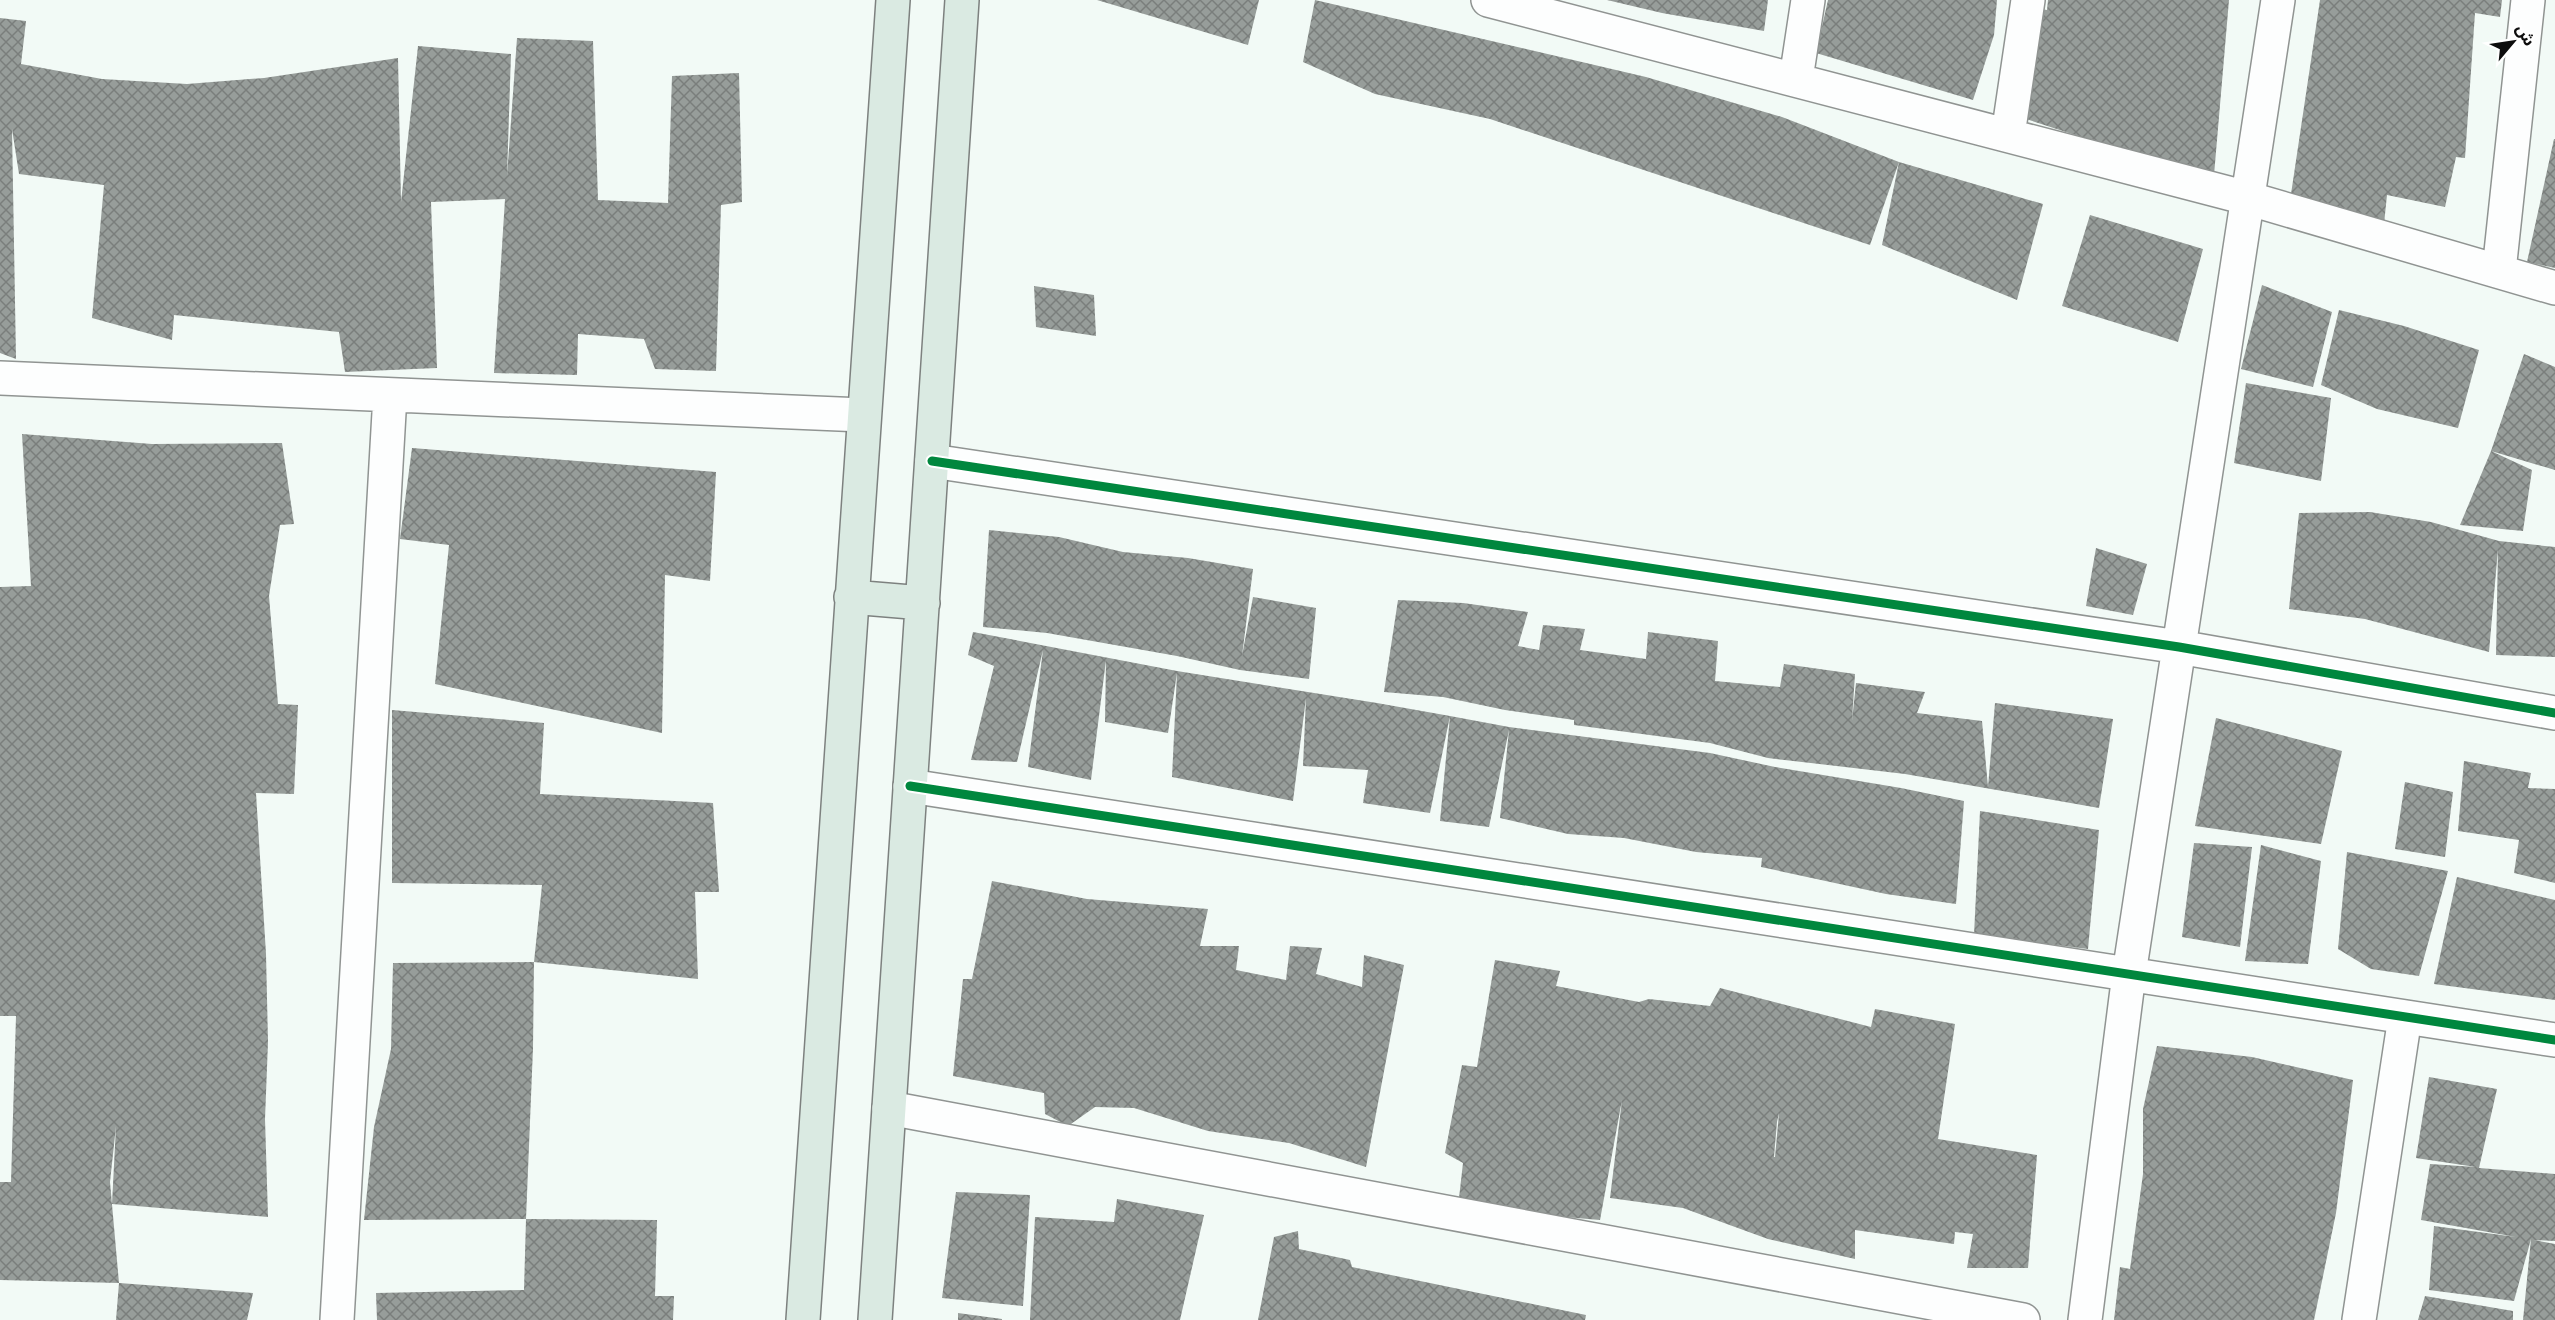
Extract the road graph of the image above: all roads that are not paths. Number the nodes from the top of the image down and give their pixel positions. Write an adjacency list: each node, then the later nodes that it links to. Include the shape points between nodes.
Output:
1 (892, 0): 16 (main road)
2 (962, 0): 17 (main road)
3 (1488, 0): 8 (street)
4 (1808, 0): 9 (street)
5 (2028, 0): 10 (street)
6 (2278, 0): 11 (street)
7 (2528, 0): 12 (street)
8 (1553, 9): 9 (street)
9 (1796, 79): 10 (street)
10 (2008, 135): 11 (street)
11 (2247, 198): 12 (street); 20 (street)
12 (2499, 271): 13 (street)
13 (2555, 288)
14 (0, 378): 15 (street)
15 (390, 395): 16 (street); 27 (street)
16 (863, 415): 18 (main road)
17 (932, 461): 19 (main road); 20 (street)
18 (851, 597): 19 (main road); 28 (main road)
19 (923, 603): 22 (main road)
20 (2179, 647): 21 (street); 23 (street)
21 (2555, 713)
22 (910, 786): 23 (street); 26 (main road)
23 (2129, 974): 24 (street); 31 (street)
24 (2405, 1017): 25 (street); 32 (street)
25 (2555, 1040)
26 (889, 1108): 29 (main road); 30 (street)
27 (337, 1320)
28 (803, 1320)
29 (875, 1320)
30 (2023, 1320)
31 (2085, 1320)
32 (2359, 1320)

